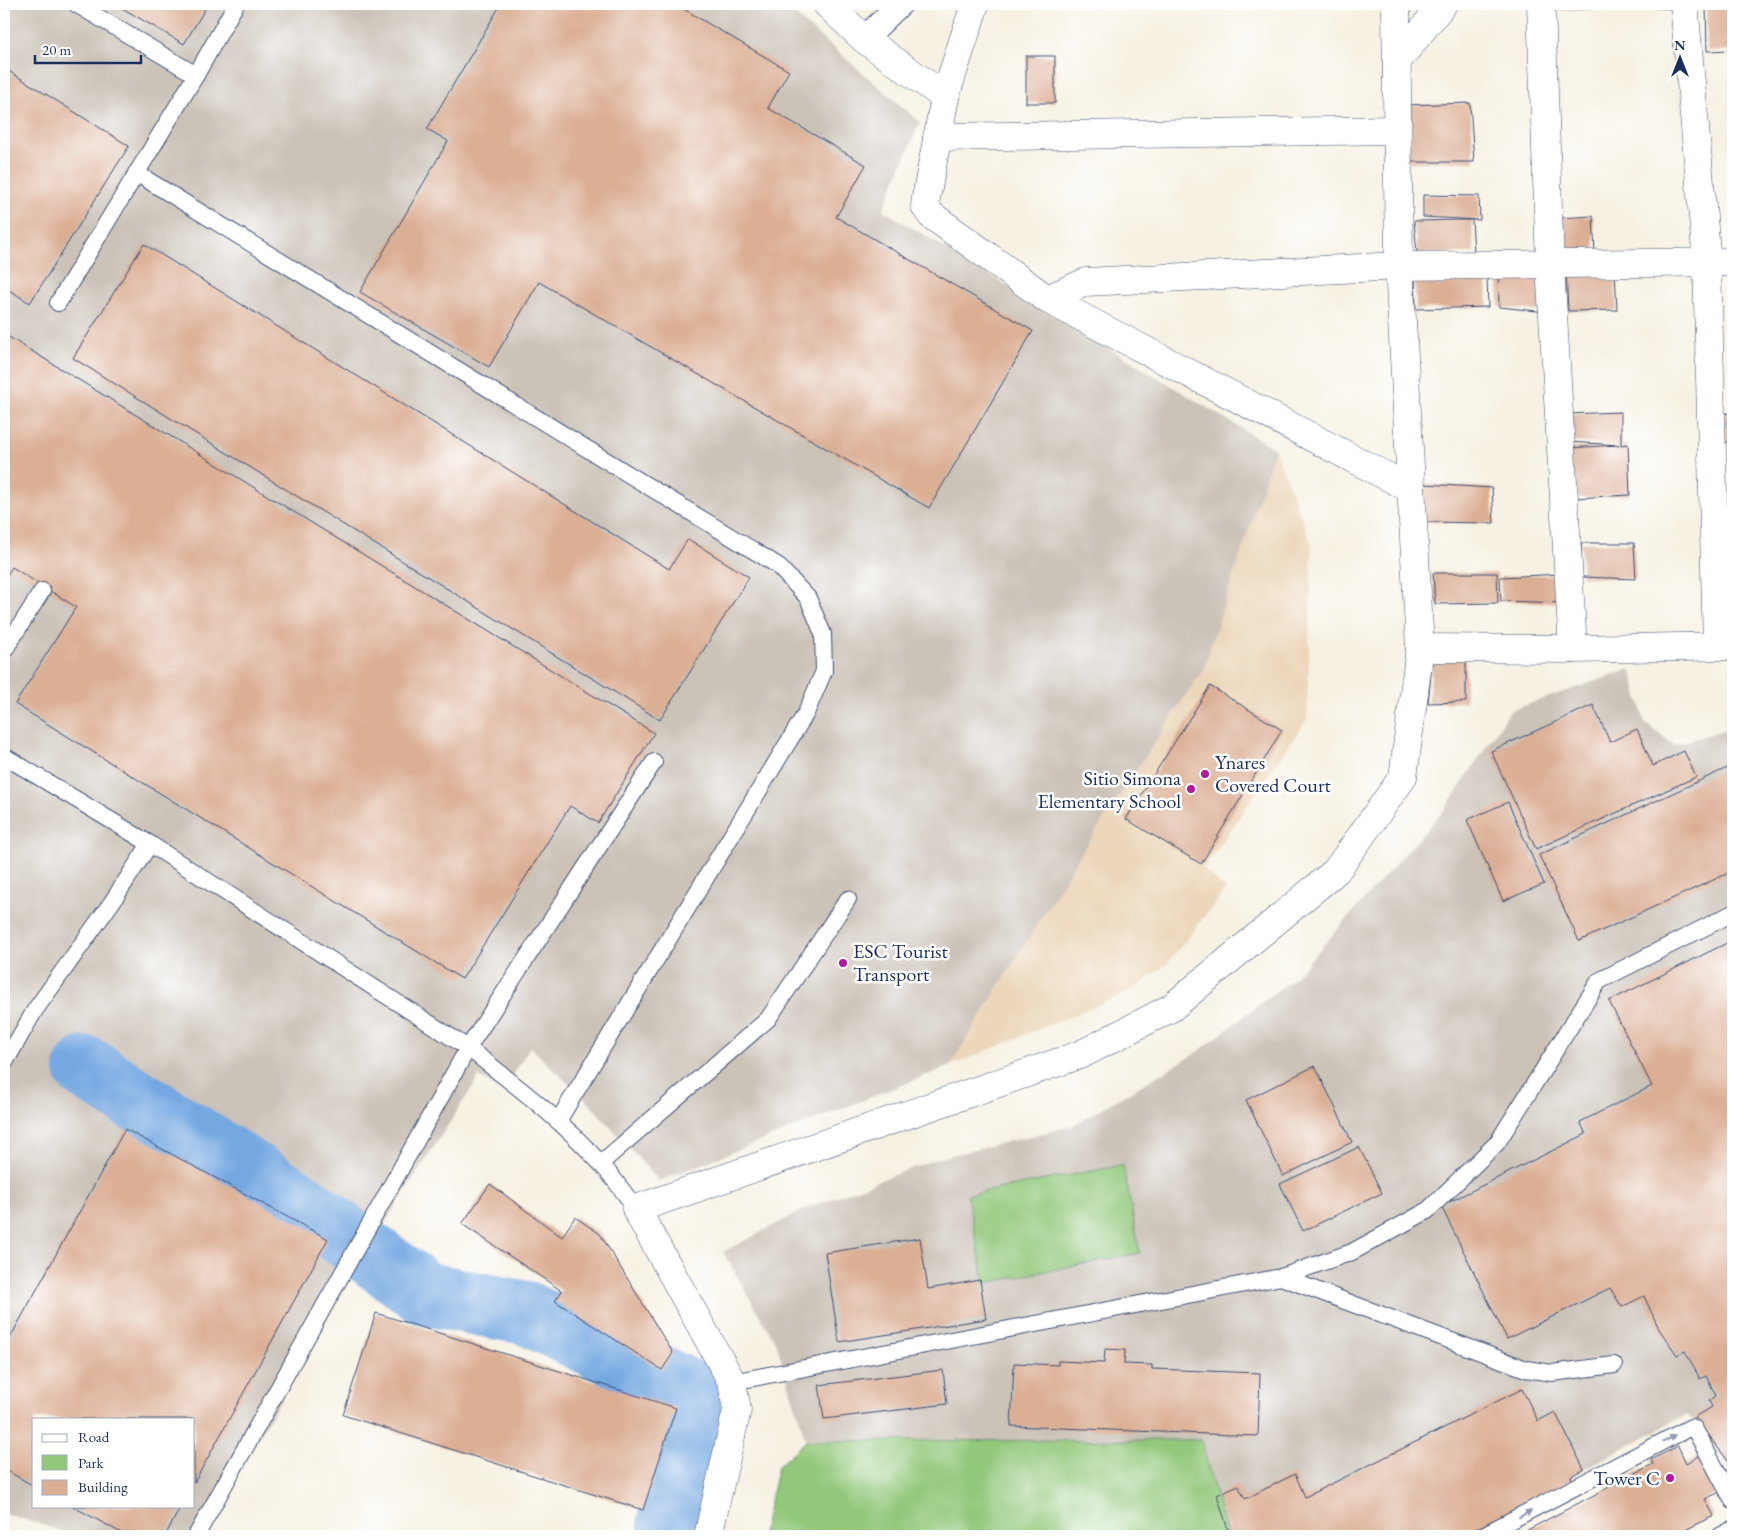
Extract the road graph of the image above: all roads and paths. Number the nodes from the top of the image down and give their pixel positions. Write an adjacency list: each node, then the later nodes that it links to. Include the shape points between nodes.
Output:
1 (76, 4): 12 (lane)
2 (236, 4): 12 (lane)
3 (828, 4): 10 (street)
4 (900, 4): 10 (street)
5 (975, 4): 13 (street)
6 (1396, 4): 11 (street)
7 (1443, 4): 11 (street)
8 (1540, 4): 18 (street)
9 (1684, 4): 17 (street)
10 (864, 39): 13 (street)
11 (1398, 60): 14 (street)
12 (196, 75): 16 (lane)
13 (945, 97): 15 (street)
14 (1396, 130): 15 (street); 19 (street)
15 (937, 137): 20 (street, via 925,206 931,214)
16 (136, 173): 21 (lane); 35 (lane, via 777,565 808,598 823,634 824,671 806,713)
17 (1720, 262): 18 (street); 24 (street)
18 (1550, 265): 19 (street); 26 (street)
19 (1399, 266): 20 (street, via 1086,282); 22 (street)
20 (1047, 299): 22 (street)
21 (58, 303)
22 (1411, 489): 25 (street)
23 (42, 591): 27 (lane)
24 (1725, 646): 26 (street)
25 (1420, 648): 26 (street); 37 (street, via 1403,777 1336,871 1171,1008 1082,1054)
26 (1574, 649)
27 (4, 651)
28 (4, 756): 30 (lane)
29 (654, 762): 33 (lane)
30 (150, 844): 33 (lane); 34 (lane, via 35,1010)
31 (848, 899): 36 (lane, via 768,1019)
32 (1733, 913): 38 (lane, via 1599,981 1497,1143 1427,1211 1352,1252)
33 (468, 1048): 35 (lane); 43 (lane)
34 (4, 1064)
35 (558, 1121): 36 (lane)
36 (601, 1164): 37 (lane)
37 (636, 1209): 40 (street)
38 (1281, 1277): 39 (lane, via 1526,1369 1552,1373); 40 (lane)
39 (1614, 1364)
40 (732, 1382): 44 (street, via 738,1410)
41 (1733, 1501): 45 (lane, one-way to 41, via 1691,1427)
42 (1733, 1529): 46 (lane)
43 (196, 1536)
44 (708, 1536)
45 (1481, 1536)
46 (1720, 1536)

